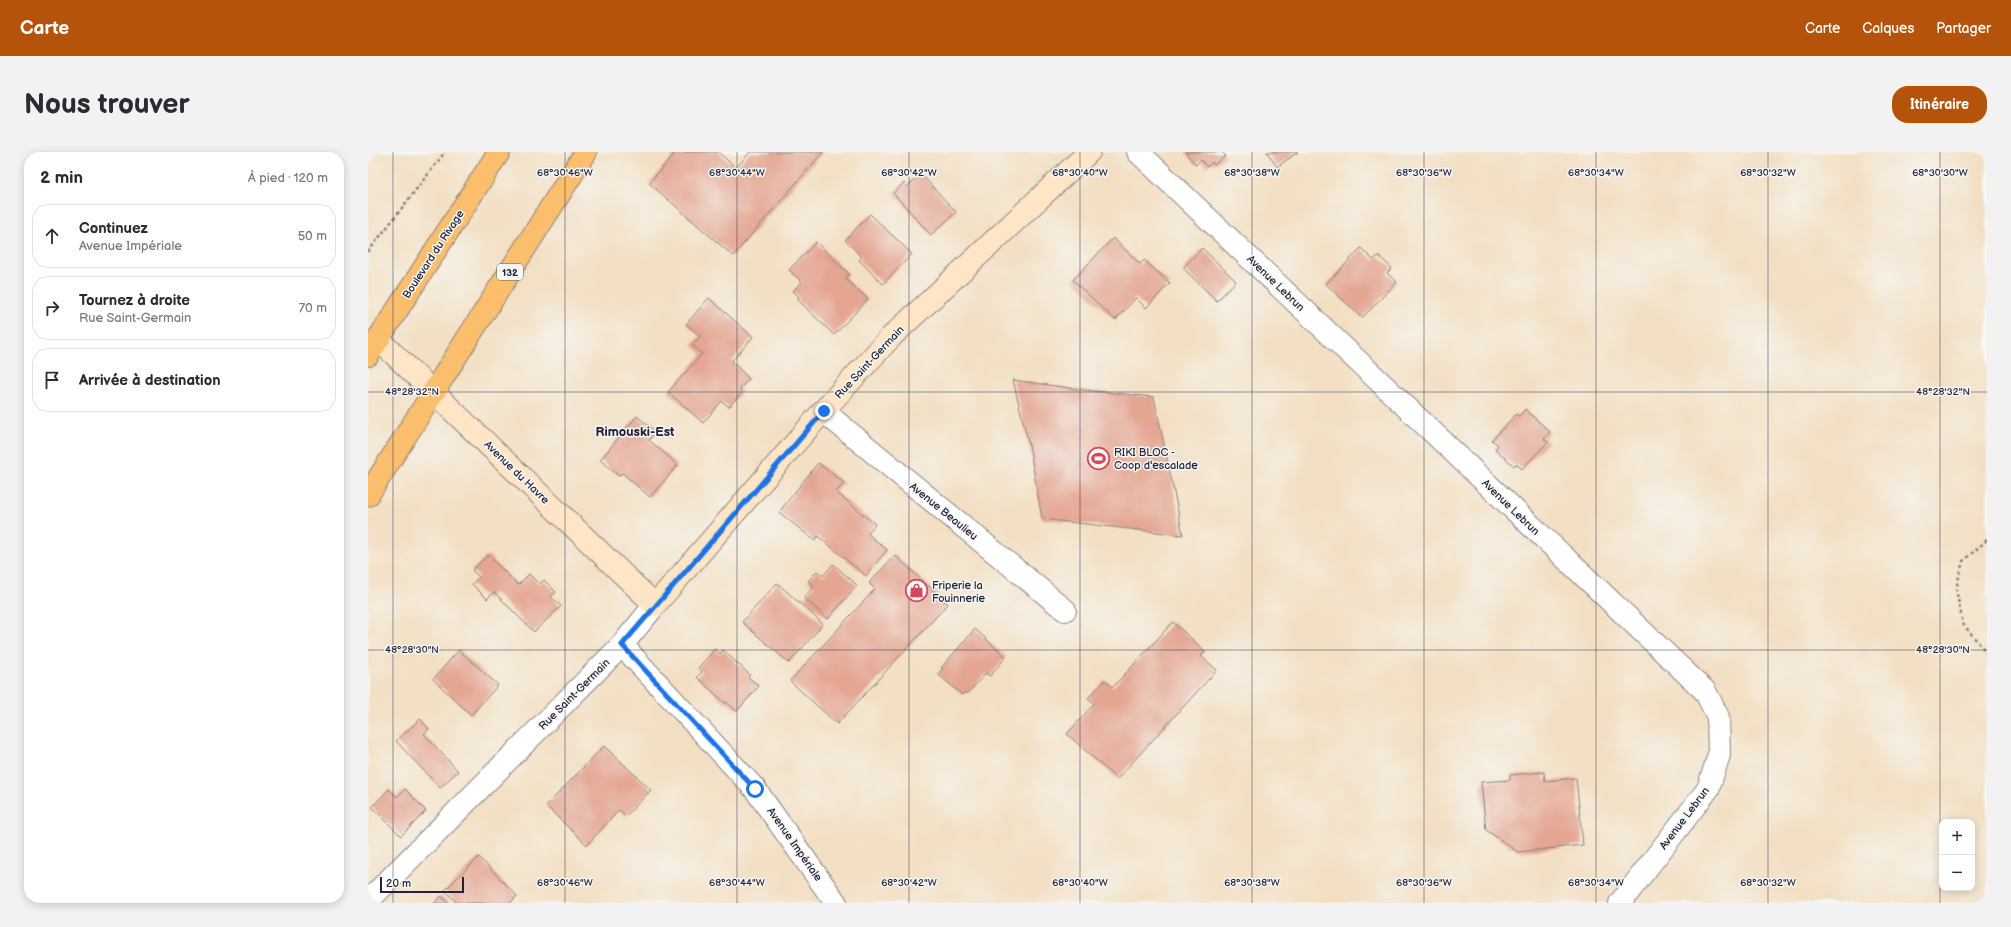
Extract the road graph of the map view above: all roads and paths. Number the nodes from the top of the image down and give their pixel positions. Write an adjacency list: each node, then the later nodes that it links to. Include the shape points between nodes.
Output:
1 (445, 152): 6 (path)
2 (499, 152): 7 (main road, Boulevard du Rivage)
3 (586, 152): 8 (main road, 132)
4 (1089, 152): 9 (street, Rue Saint-Germain, via 892,336)
5 (1138, 152): 18 (street, Avenue Lebrun, via 1705,691 1718,717 1718,755 1708,789)
6 (368, 252)
7 (371, 341): 8 (street, Avenue du Havre)
8 (434, 392): 10 (main road, 132); 12 (street, Avenue du Havre)
9 (824, 411): 12 (street, Rue Saint-Germain); 13 (street, Avenue Beaulieu)
10 (368, 495)
11 (1987, 540): 15 (path, via 1964,561 1956,590 1964,624)
12 (655, 605): 14 (street, Rue Saint-Germain)
13 (1065, 610)
14 (622, 645): 16 (street, Rue Saint-Germain); 17 (street, Avenue Impériale, via 755,789)
15 (1987, 653)
16 (368, 901)
17 (836, 903)
18 (1620, 903)

